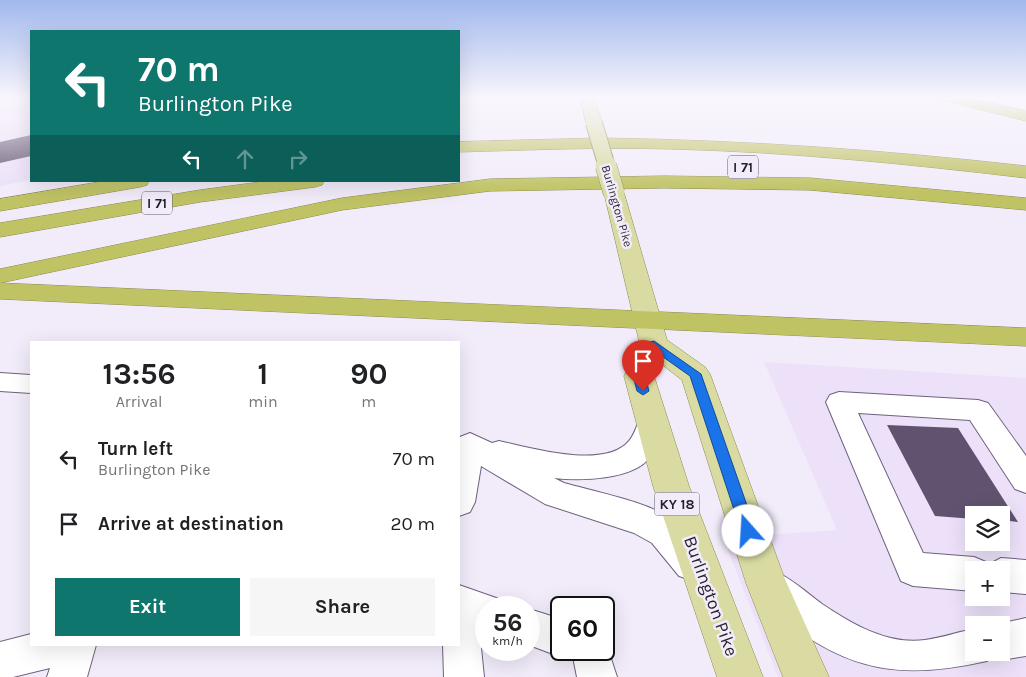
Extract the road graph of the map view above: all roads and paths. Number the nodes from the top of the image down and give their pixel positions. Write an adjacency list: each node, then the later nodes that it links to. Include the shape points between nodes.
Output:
1 (596, 129): 15 (main road, Burlington Pike, bridge)
2 (460, 148): 6 (highway, I 71, via 562,144 735,146 872,155)
3 (566, 166): 9 (highway, I 71, via 731,166 858,175)
4 (507, 167): 5 (highway)
5 (488, 168)
6 (1026, 172)
7 (134, 182): 10 (highway, I 71)
8 (307, 182): 12 (highway, I 71, via 200,196)
9 (1026, 193)
10 (0, 204)
11 (1026, 204): 13 (highway, via 892,190 780,183 490,185 342,204)
12 (0, 230)
13 (0, 276)
14 (0, 291): 15 (highway)
15 (651, 333): 16 (highway); 19 (main road, Burlington Pike / KY 18, via 639,376); 26 (main road, via 695,374)
16 (1026, 336)
17 (0, 382): 18 (street)
18 (30, 384)
19 (652, 421): 20 (street, via 638,451 614,463 590,468 559,468); 27 (main road, Burlington Pike / KY 18)
20 (464, 444): 22 (street); 27 (street, via 556,494 643,521 664,532)
21 (1026, 480): 23 (street, via 978,410 839,402 912,569)
22 (460, 490)
23 (965, 573)
24 (1010, 576): 25 (street)
25 (1026, 577)
26 (766, 583): 35 (street, via 801,612 882,656 922,660); 42 (main road)
27 (706, 585): 41 (main road, Burlington Pike / KY 18)
28 (460, 604): 29 (street)
29 (475, 609)
30 (460, 619): 39 (street)
31 (1026, 637): 32 (street)
32 (1010, 640)
33 (62, 646): 36 (street)
34 (77, 646): 38 (street)
35 (965, 650)
36 (0, 661)
37 (593, 661): 40 (street)
38 (67, 677)
39 (464, 677)
40 (597, 677)
41 (740, 677)
42 (806, 677)

